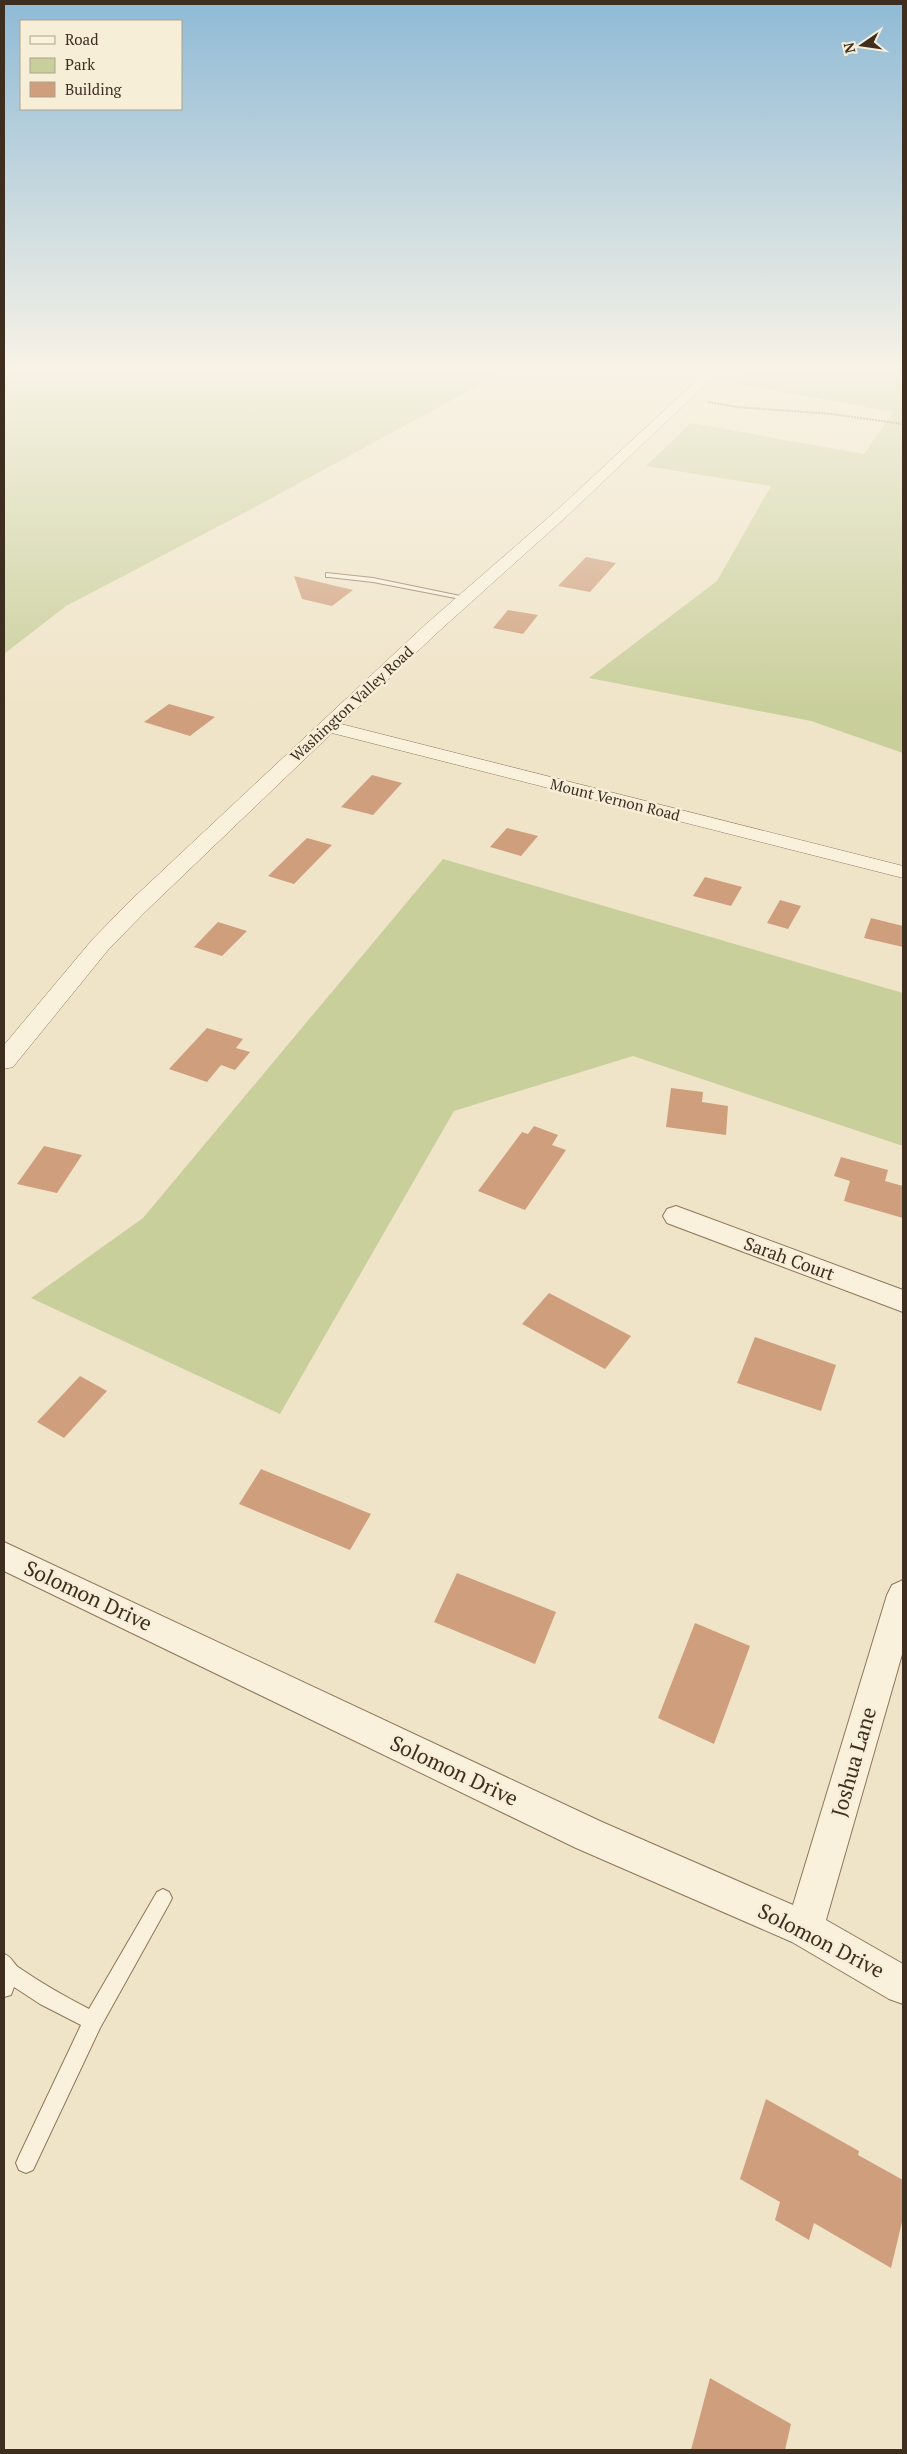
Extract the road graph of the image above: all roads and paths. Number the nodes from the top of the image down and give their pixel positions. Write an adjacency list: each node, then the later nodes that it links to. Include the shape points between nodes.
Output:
1 (596, 481): 3 (street, Washington Valley Road)
2 (329, 575): 3 (lane)
3 (466, 598): 4 (street, Washington Valley Road)
4 (327, 726): 5 (street, Mount Vernon Road); 6 (street, Washington Valley Road, via 124,920)
5 (903, 872)
6 (4, 1059)
7 (676, 1216): 8 (street, Sarah Court)
8 (903, 1301)
9 (4, 1556): 12 (street, Solomon Drive, via 589,1835)
10 (903, 1595): 12 (street, Joshua Lane)
11 (163, 1898): 15 (lane)
12 (805, 1929): 14 (street, Solomon Drive)
13 (6, 1975): 15 (lane)
14 (903, 1985)
15 (93, 2020): 16 (lane)
16 (26, 2163)

